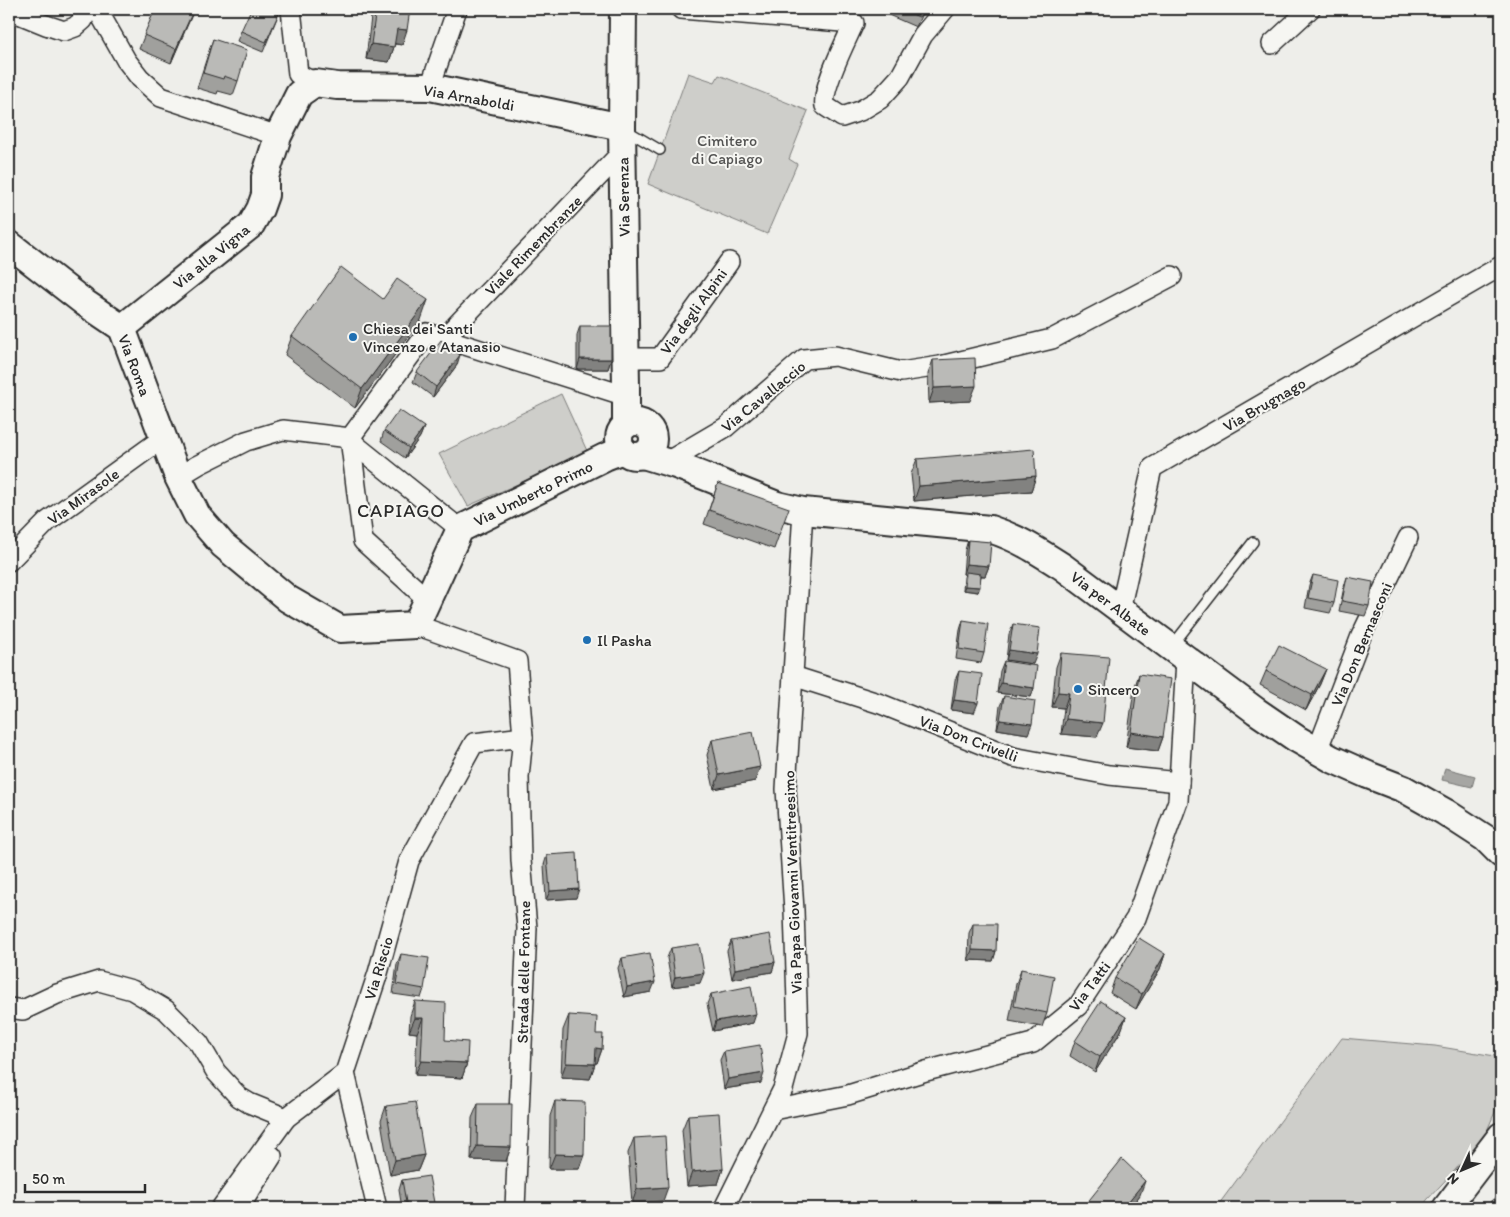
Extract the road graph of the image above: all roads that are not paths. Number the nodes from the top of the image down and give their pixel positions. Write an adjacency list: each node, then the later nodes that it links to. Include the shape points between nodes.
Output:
1 (88, 9): 9 (street, via 83,20 64,31)
2 (98, 9): 13 (street, via 126,60 161,97)
3 (291, 9): 11 (street, via 298,74)
4 (457, 9): 12 (street)
5 (623, 9): 14 (street, Via Serenza)
6 (681, 9): 7 (street, via 854,23 824,100 825,106 842,117 880,99 900,77 922,35)
7 (945, 9)
8 (1310, 9): 10 (street)
9 (14, 12)
10 (1272, 44)
11 (315, 83): 12 (street, Via Arnaboldi); 13 (street, Via alla Vigna, via 299,94)
12 (430, 87): 14 (street, Via Arnaboldi)
13 (278, 136): 20 (street, Via alla Vigna, via 265,177 265,195 250,225)
14 (622, 139): 15 (lane); 21 (street, Viale Rimembranze); 22 (street, Via Serenza)
15 (660, 150)
16 (9, 244): 20 (street, Via Roma)
17 (729, 262): 22 (street, Via degli Alpini, via 660,358)
18 (1501, 266): 34 (street, Via Brugnago, via 1152,468)
19 (1172, 276): 26 (street, Via Cavallaccio, via 1052,339 940,366 902,372 835,356 804,360 726,427)
20 (122, 328): 24 (street, Via Roma)
21 (436, 335): 23 (street); 25 (street, Viale Rimembranze)
22 (626, 358): 23 (street, Via Serenza)
23 (626, 391): 26 (street, Via Serenza)
24 (163, 438): 27 (street, Via Roma); 32 (street, Via Mirasole, via 48,521)
25 (350, 438): 27 (street, via 283,430 246,441); 29 (street); 33 (street, via 363,541)
26 (648, 446): 28 (street, Via per Albate, via 777,505); 29 (street, Via Umberto Primo, via 605,457)
27 (178, 477): 35 (street, via 203,523 223,545 288,599 340,629)
28 (803, 511): 34 (street, Via per Albate, via 990,529 1032,546); 37 (street, Via Papa Giovanni Ventitreesimo)
29 (460, 529): 33 (street, Via Umberto Primo)
30 (1408, 538): 39 (street, Via Don Bernasconi, via 1361,636)
31 (1253, 542): 36 (lane)
32 (9, 561)
33 (428, 600): 35 (street, Via Umberto Primo)
34 (1120, 610): 36 (street, Via per Albate)
35 (416, 626): 38 (street, Strada delle Fontane, via 517,661)
36 (1178, 654): 39 (street, Via per Albate); 40 (street, Via Tatti)
37 (794, 676): 40 (street, Via Don Crivelli, via 881,704 1012,757 1109,775); 45 (street, Via Papa Giovanni Ventitreesimo, via 786,789 798,1033 783,1089)
38 (523, 737): 43 (street, Via Riscio, via 474,743 409,861 378,973); 51 (street, Strada delle Fontane, via 519,777 527,928)
39 (1317, 751): 41 (street, Via per Albate, via 1404,789 1485,838)
40 (1179, 782): 45 (street, Via Tatti, via 1178,801 1136,918 1078,1006 1033,1043 848,1095)
41 (1501, 854)
42 (9, 1008): 46 (street, via 23,1010 56,994 99,981 132,990 166,1010 200,1043 216,1072 239,1097)
43 (345, 1073): 44 (street); 50 (street)
44 (319, 1093): 46 (street); 49 (street, via 285,1136 244,1200)
45 (773, 1110): 52 (street, Via Papa Giovanni Ventitreesimo)
46 (286, 1118): 48 (street)
47 (1501, 1136): 53 (street)
48 (220, 1208)
49 (246, 1208)
50 (377, 1208)
51 (515, 1208)
52 (724, 1208)
53 (1446, 1208)

